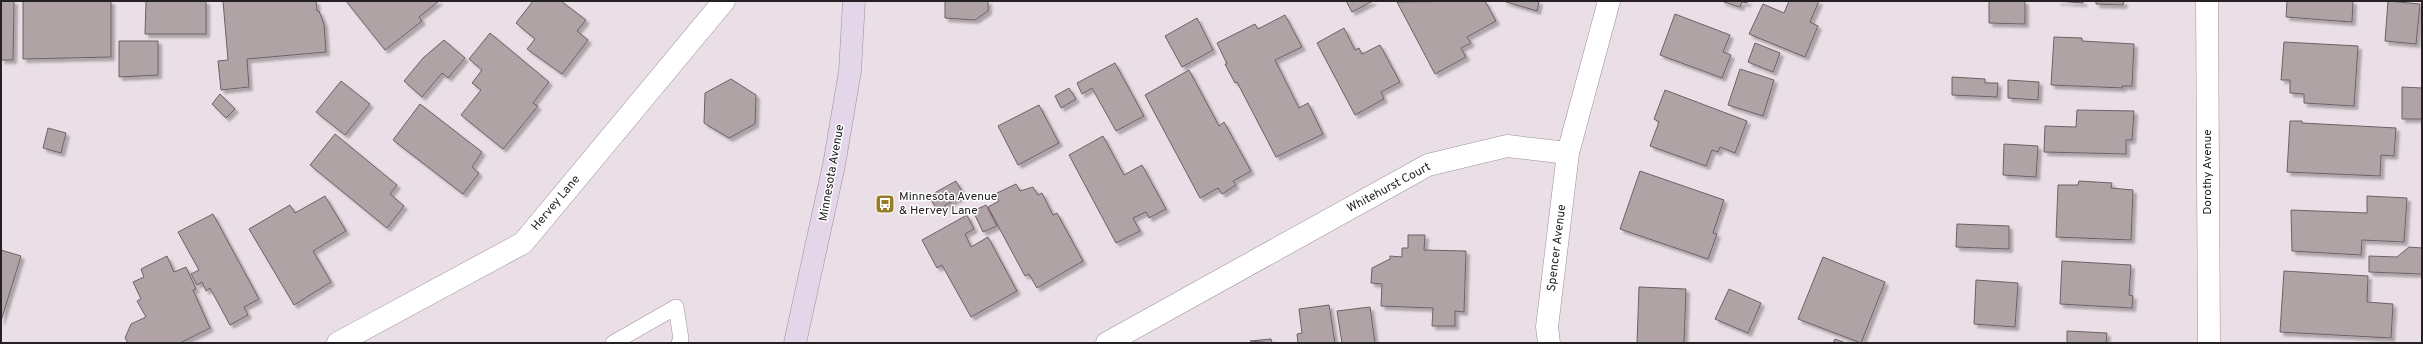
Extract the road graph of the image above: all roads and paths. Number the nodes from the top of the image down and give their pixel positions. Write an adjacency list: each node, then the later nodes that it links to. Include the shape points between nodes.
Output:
1 (724, 1): 6 (street, Hervey Lane, via 523,243)
2 (854, 1): 9 (main road, Minnesota Avenue, via 850,71 834,165)
3 (1610, 1): 5 (street)
4 (2207, 1): 12 (street, Dorothy Avenue)
5 (1568, 153): 10 (street, Whitehurst Court, via 1507,146 1428,166); 11 (street, Spencer Avenue, via 1547,327)
6 (338, 343)
7 (613, 343): 8 (lane, via 676,308 681,339)
8 (679, 343)
9 (795, 343)
10 (1107, 343)
11 (1549, 343)
12 (2209, 343)

